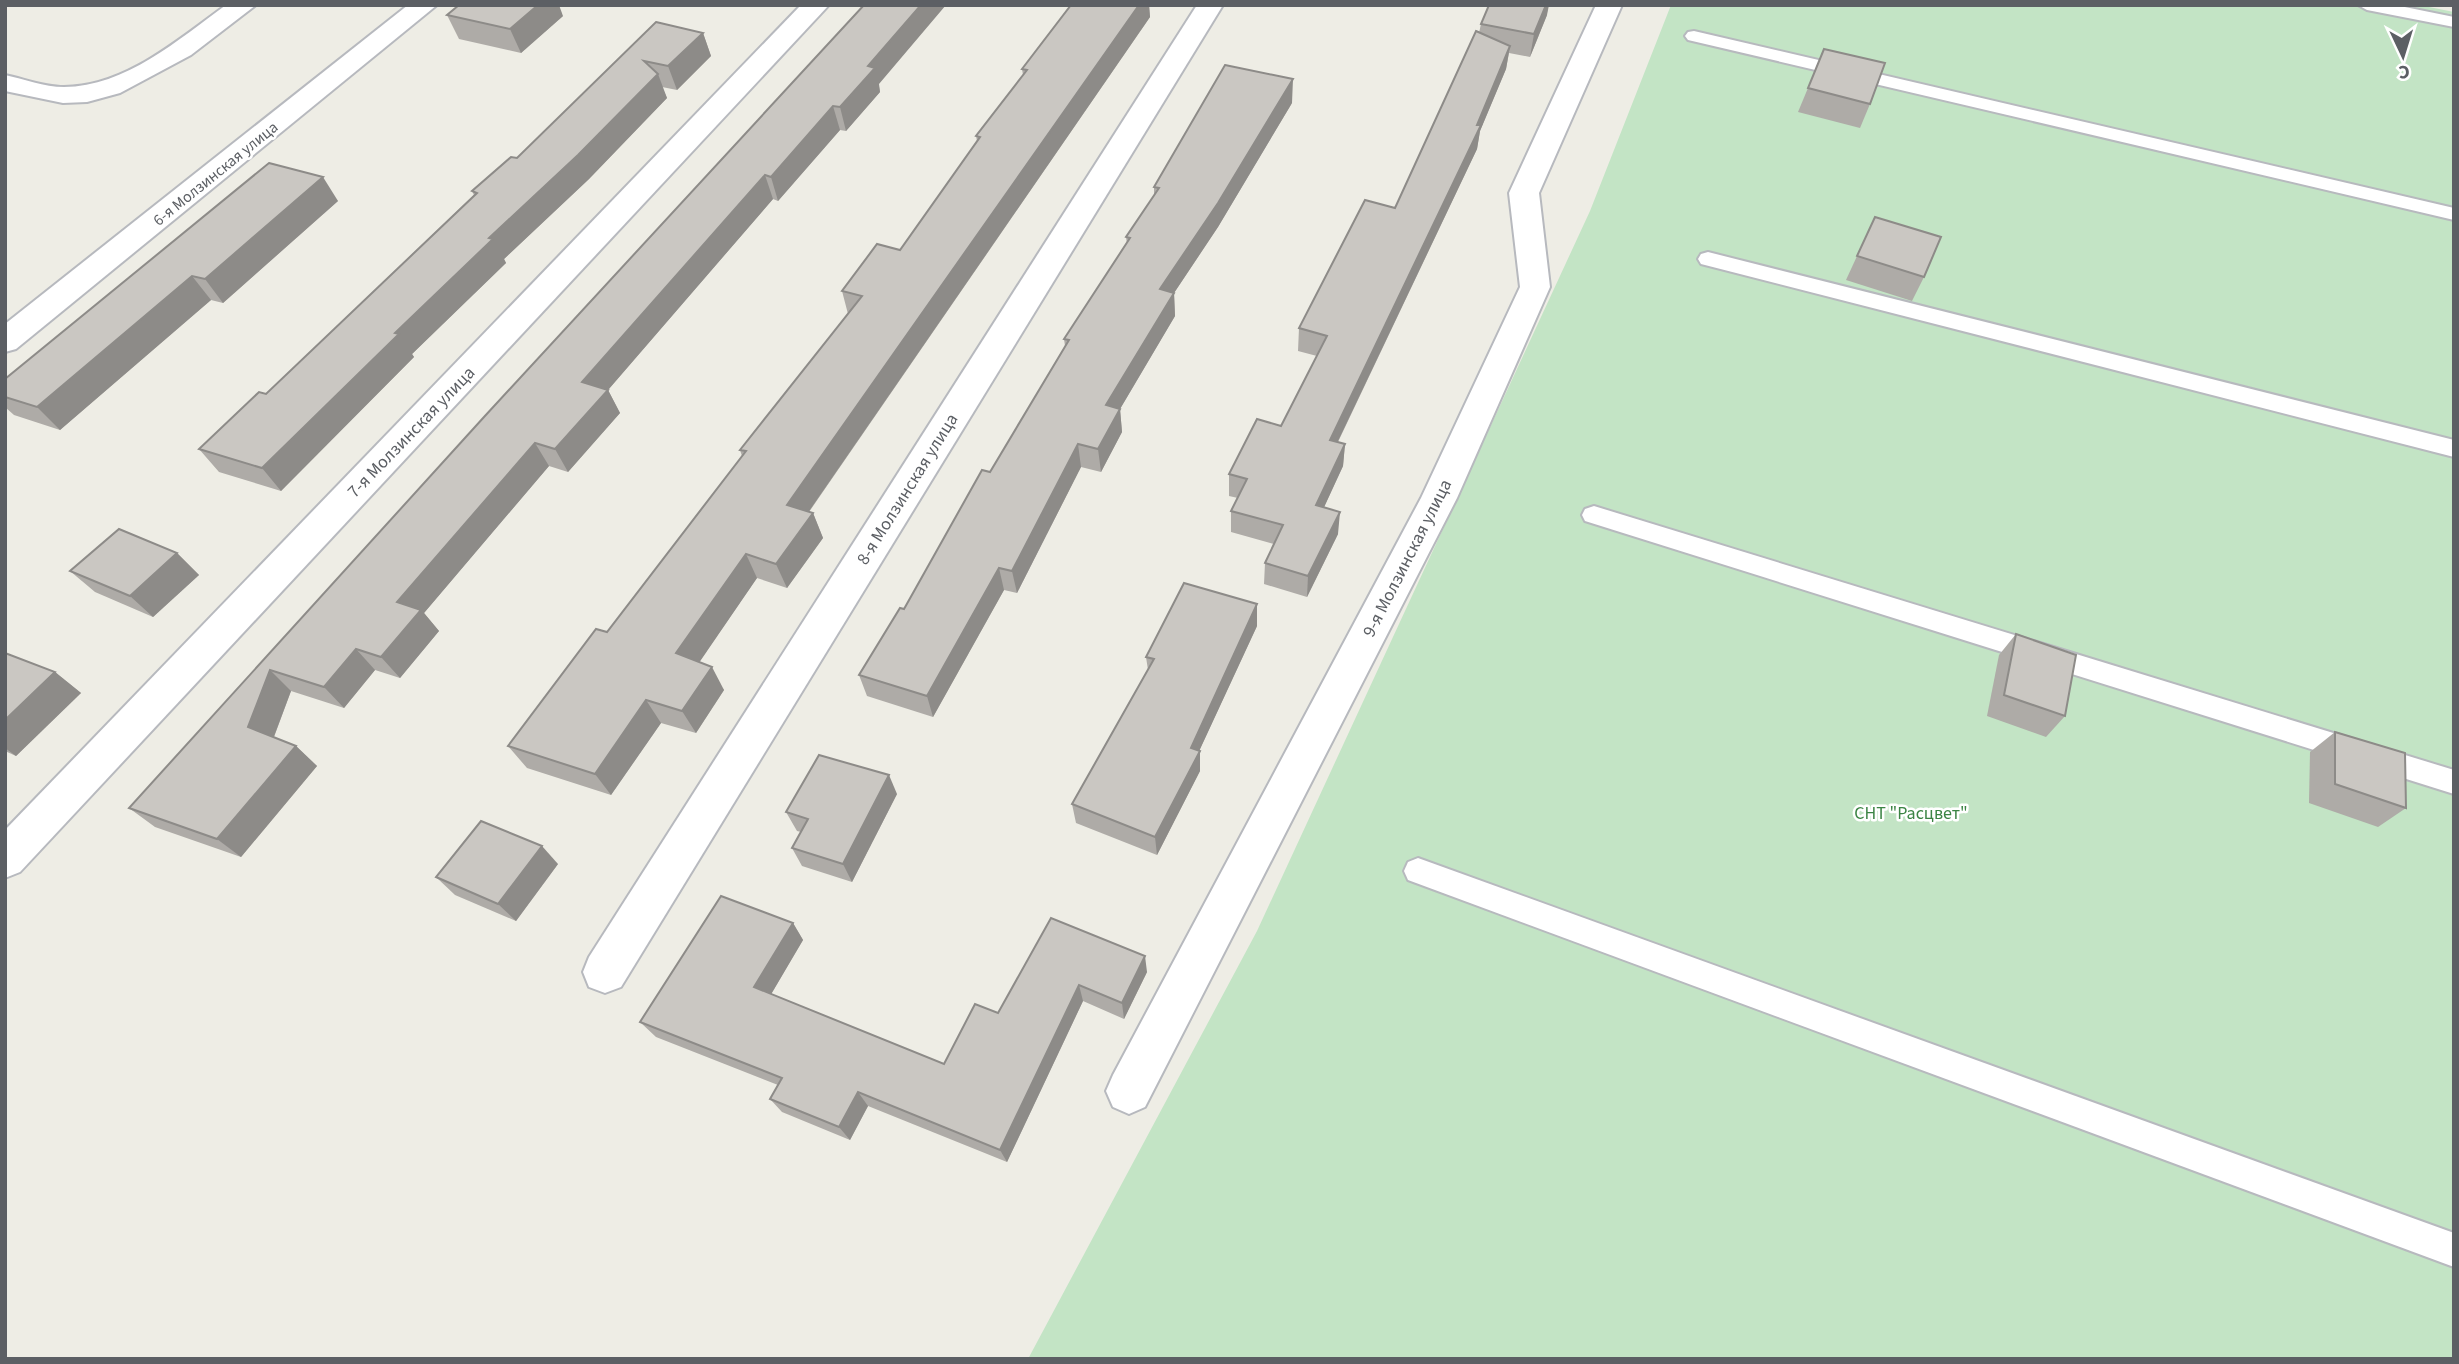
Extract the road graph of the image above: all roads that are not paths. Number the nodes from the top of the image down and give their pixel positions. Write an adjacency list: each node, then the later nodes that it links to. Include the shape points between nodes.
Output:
1 (243, 5): 9 (street, via 139,75 98,91 64,95)
2 (424, 5): 12 (street, 6-я Молзинская улица)
3 (816, 5): 16 (street, 7-я Молзинская улица)
4 (1210, 5): 18 (street, 8-я Молзинская улица)
5 (1609, 5): 19 (street, 9-я Молзинская улица, via 1524,193 1535,287 1439,498)
6 (2367, 5): 7 (lane)
7 (2454, 22)
8 (1694, 36): 10 (lane)
9 (5, 83)
10 (2454, 214)
11 (1708, 259): 13 (lane)
12 (5, 341)
13 (2454, 449)
14 (1594, 515): 15 (lane)
15 (2454, 782)
16 (5, 859)
17 (1418, 870): 20 (lane)
18 (605, 972)
19 (1129, 1091)
20 (2454, 1250)

